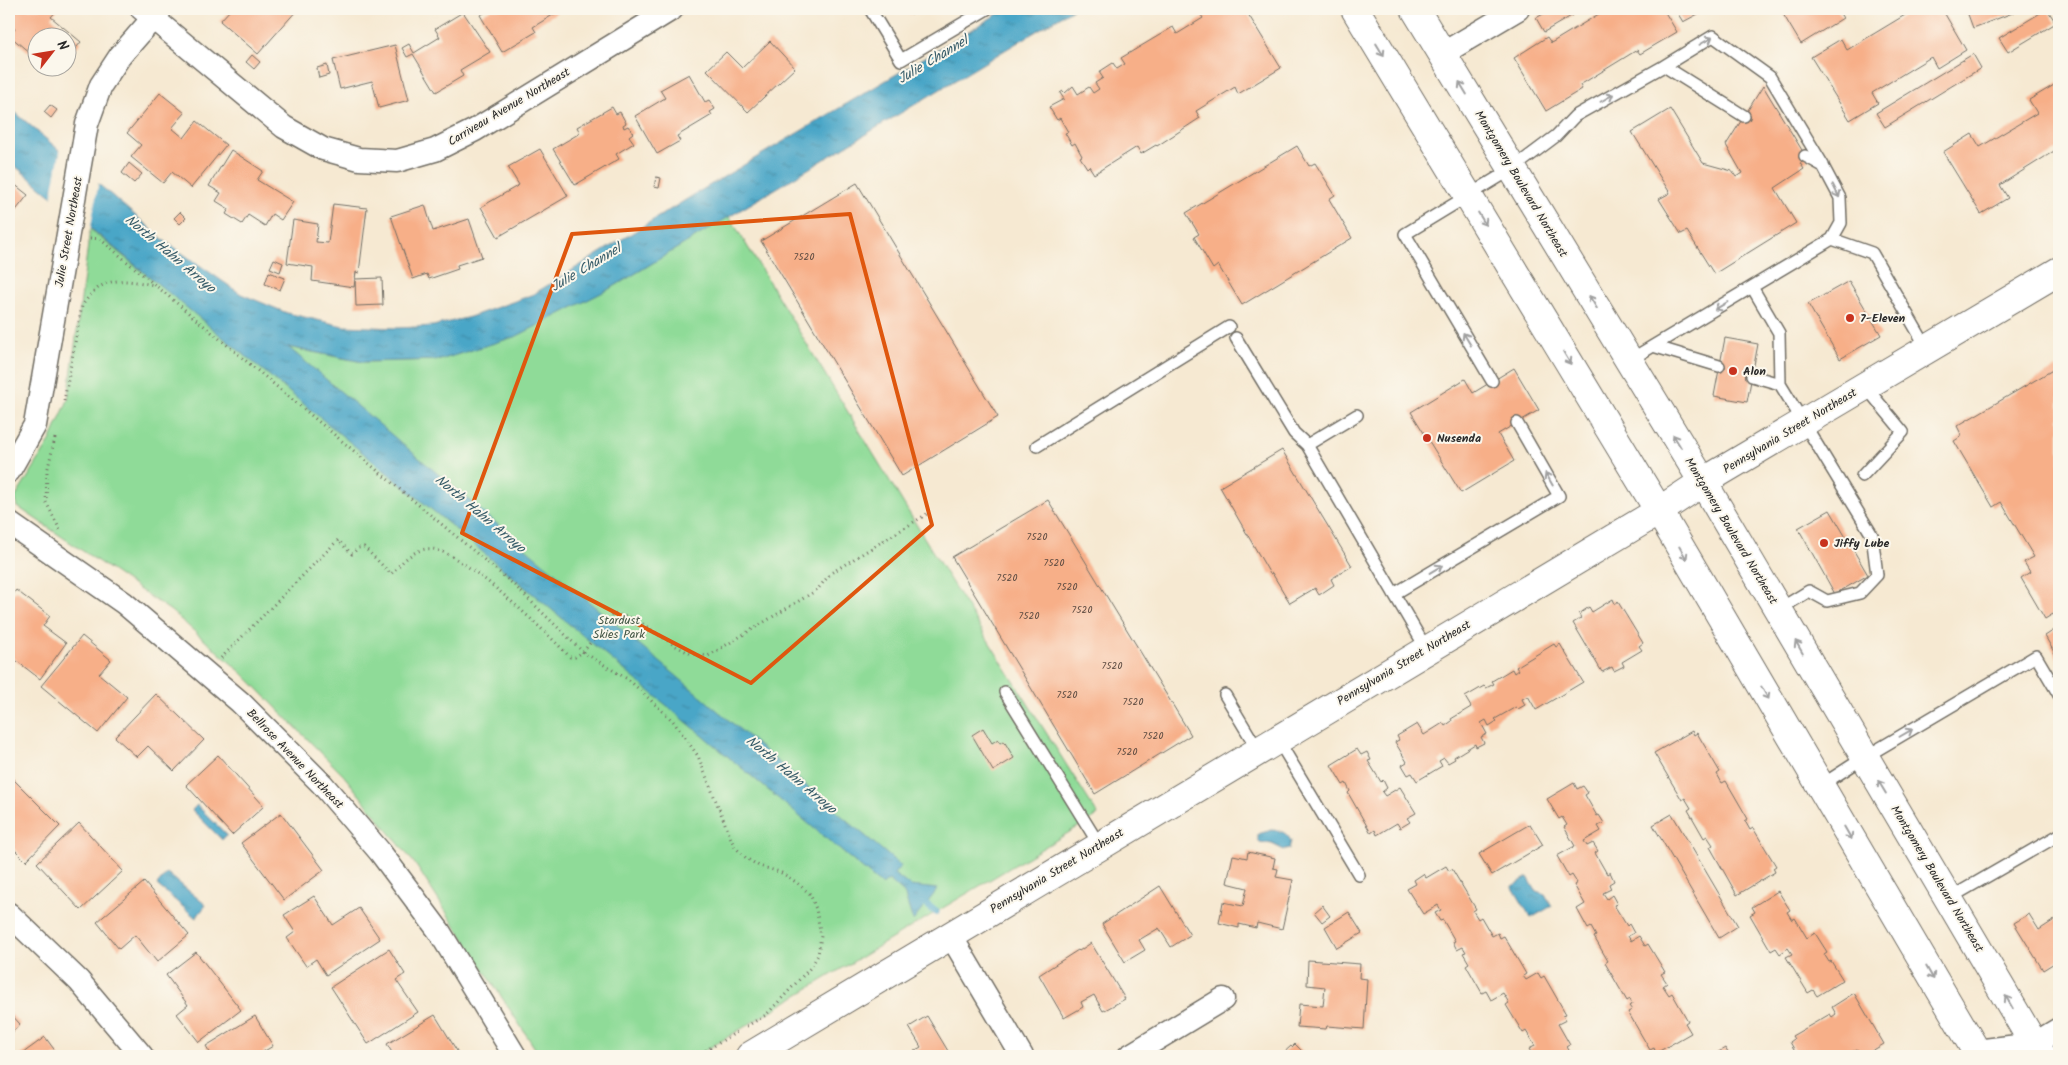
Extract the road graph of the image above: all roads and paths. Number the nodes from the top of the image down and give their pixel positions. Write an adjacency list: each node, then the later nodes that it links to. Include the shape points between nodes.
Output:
1 (672, 9): 7 (street, Carriveau Avenue Northeast, via 475,130 436,150 397,161 359,159 323,149 284,127)
2 (870, 9): 3 (lane, via 902,60)
3 (987, 9)
4 (1355, 9): 14 (main road, one-way to 14)
5 (1414, 9): 8 (main road, Montgomery Boulevard Northeast)
6 (1518, 9): 8 (street)
7 (152, 12): 15 (street, Julie Street Northeast, via 101,85 87,124)
8 (1442, 54): 13 (main road, Montgomery Boulevard Northeast, one-way to 8)
9 (1664, 66): 10 (lane); 12 (lane, one-way to 12, via 1713,36 1770,77); 13 (lane, one-way to 9, via 1556,136 1575,116)
10 (1744, 116)
11 (1805, 156): 12 (lane)
12 (1823, 166): 16 (lane, one-way to 16, via 1840,198 1841,223)
13 (1512, 168): 14 (lane); 24 (main road, Montgomery Boulevard Northeast, one-way to 13)
14 (1468, 196): 27 (lane, one-way to 14, via 1405,234); 40 (main road, one-way to 40)
15 (77, 235): 18 (path, via 100,239); 37 (street, Julie Street Northeast, via 35,425)
16 (1832, 239): 19 (lane); 23 (lane, via 1872,253)
17 (2058, 275): 23 (main road, Pennsylvania Street Northeast)
18 (154, 285): 30 (path, via 114,280 102,284 91,294 82,306); 48 (path, via 512,583)
19 (1752, 288): 22 (lane, one-way to 22); 28 (lane, via 1779,333)
20 (1229, 327): 36 (lane)
21 (1236, 338): 35 (lane, via 1294,433)
22 (1653, 346): 24 (lane); 25 (lane)
23 (1928, 350): 29 (main road, Pennsylvania Street Northeast)
24 (1628, 361): 39 (main road, Montgomery Boulevard Northeast, one-way to 24)
25 (1720, 366)
26 (1752, 376): 28 (lane)
27 (1492, 381)
28 (1780, 384): 33 (lane)
29 (1865, 386): 33 (main road, Pennsylvania Street Northeast); 38 (lane, via 1903,432)
30 (63, 406)
31 (1357, 415): 35 (lane)
32 (1517, 423): 44 (lane, one-way to 32, via 1558,496)
33 (1803, 424): 39 (main road, Pennsylvania Street Northeast); 45 (lane, via 1872,535 1877,575 1860,593 1827,601 1809,591)
34 (56, 434): 43 (path, via 47,472 46,502)
35 (1307, 445): 44 (lane)
36 (1037, 446)
37 (9, 470)
38 (1862, 476)
39 (1703, 482): 40 (main road, Pennsylvania Street Northeast); 45 (main road, Montgomery Boulevard Northeast)
40 (1659, 510): 46 (main road, Pennsylvania Street Northeast); 56 (main road, one-way to 56)
41 (927, 514): 48 (path, via 831,573 817,590 708,656 691,654 634,618 613,614)
42 (9, 523): 68 (street, Bellrose Avenue Northeast, via 124,603 240,702 322,784 380,852 439,932)
43 (64, 536)
44 (1394, 594): 46 (lane)
45 (1778, 610): 55 (main road, Montgomery Boulevard Northeast, one-way to 45)
46 (1427, 650): 54 (main road, Pennsylvania Street Northeast)
47 (213, 652): 49 (path)
48 (583, 652): 49 (path, via 575,658 570,657 500,592 442,550 430,548 406,557 391,574 364,547 352,554 338,540); 69 (path, via 629,680 673,722 698,756 734,846 759,866 780,872 796,882 810,894 816,909 821,945 810,967 766,1014)
49 (220, 658): 50 (path)
50 (228, 666)
51 (1005, 692): 58 (lane)
52 (1225, 695): 54 (lane)
53 (2059, 695): 55 (lane, one-way to 53, via 2036,656)
54 (1267, 744): 58 (main road, Pennsylvania Street Northeast); 59 (lane)
55 (1865, 758): 56 (lane); 60 (main road, Montgomery Boulevard Northeast, one-way to 55)
56 (1820, 786): 66 (main road, one-way to 66)
57 (2059, 835): 60 (lane)
58 (1100, 846): 62 (main road, Pennsylvania Street Northeast)
59 (1358, 876)
60 (1948, 899): 65 (main road, Montgomery Boulevard Northeast, one-way to 60)
61 (9, 914): 67 (street, via 79,981)
62 (951, 936): 70 (main road, Pennsylvania Street Northeast); 71 (street)
63 (1223, 999): 72 (street)
64 (2059, 1029): 65 (street)
65 (2037, 1050): 66 (street)
66 (1973, 1055)
67 (142, 1056)
68 (515, 1056)
69 (697, 1056)
70 (750, 1056)
71 (1022, 1056)
72 (1129, 1056)

